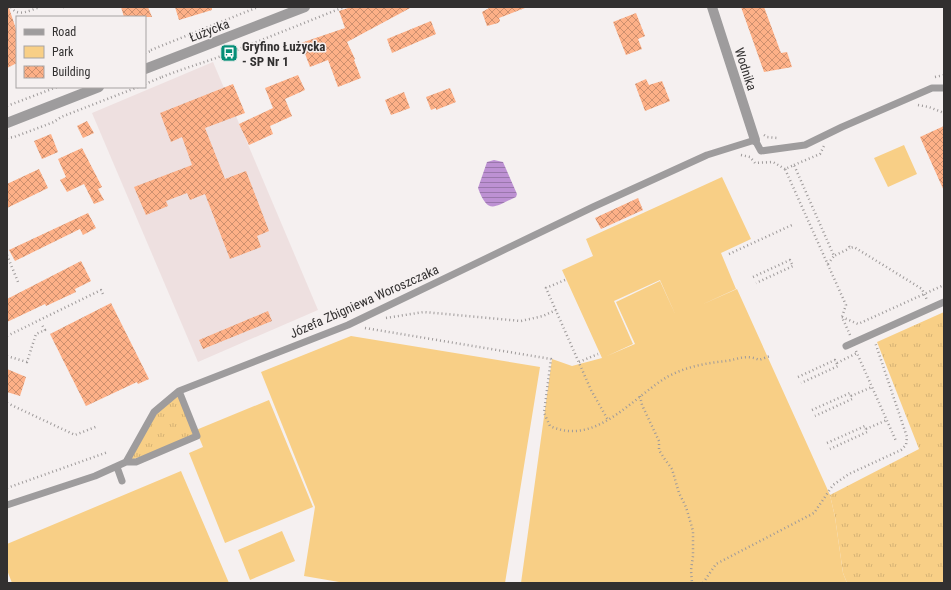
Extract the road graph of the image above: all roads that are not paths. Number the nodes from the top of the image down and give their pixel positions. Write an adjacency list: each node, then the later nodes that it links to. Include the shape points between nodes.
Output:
1 (305, 7): 3 (street, Łużycka)
2 (712, 7): 7 (street, Wodnika)
3 (146, 69)
4 (96, 88): 6 (street)
5 (944, 88): 7 (lane, via 932,88 805,145 761,151)
6 (7, 123)
7 (758, 136): 10 (lane, Józefa Zbigniewa Woroszczaka, via 708,155 593,207 348,324)
8 (944, 302): 9 (lane)
9 (846, 346)
10 (179, 390): 11 (lane, Józefa Zbigniewa Woroszczaka, via 154,412); 11 (lane, via 197,436 136,462)
11 (126, 462): 12 (lane)
12 (116, 467): 13 (lane); 14 (lane)
13 (122, 481)
14 (7, 505)

